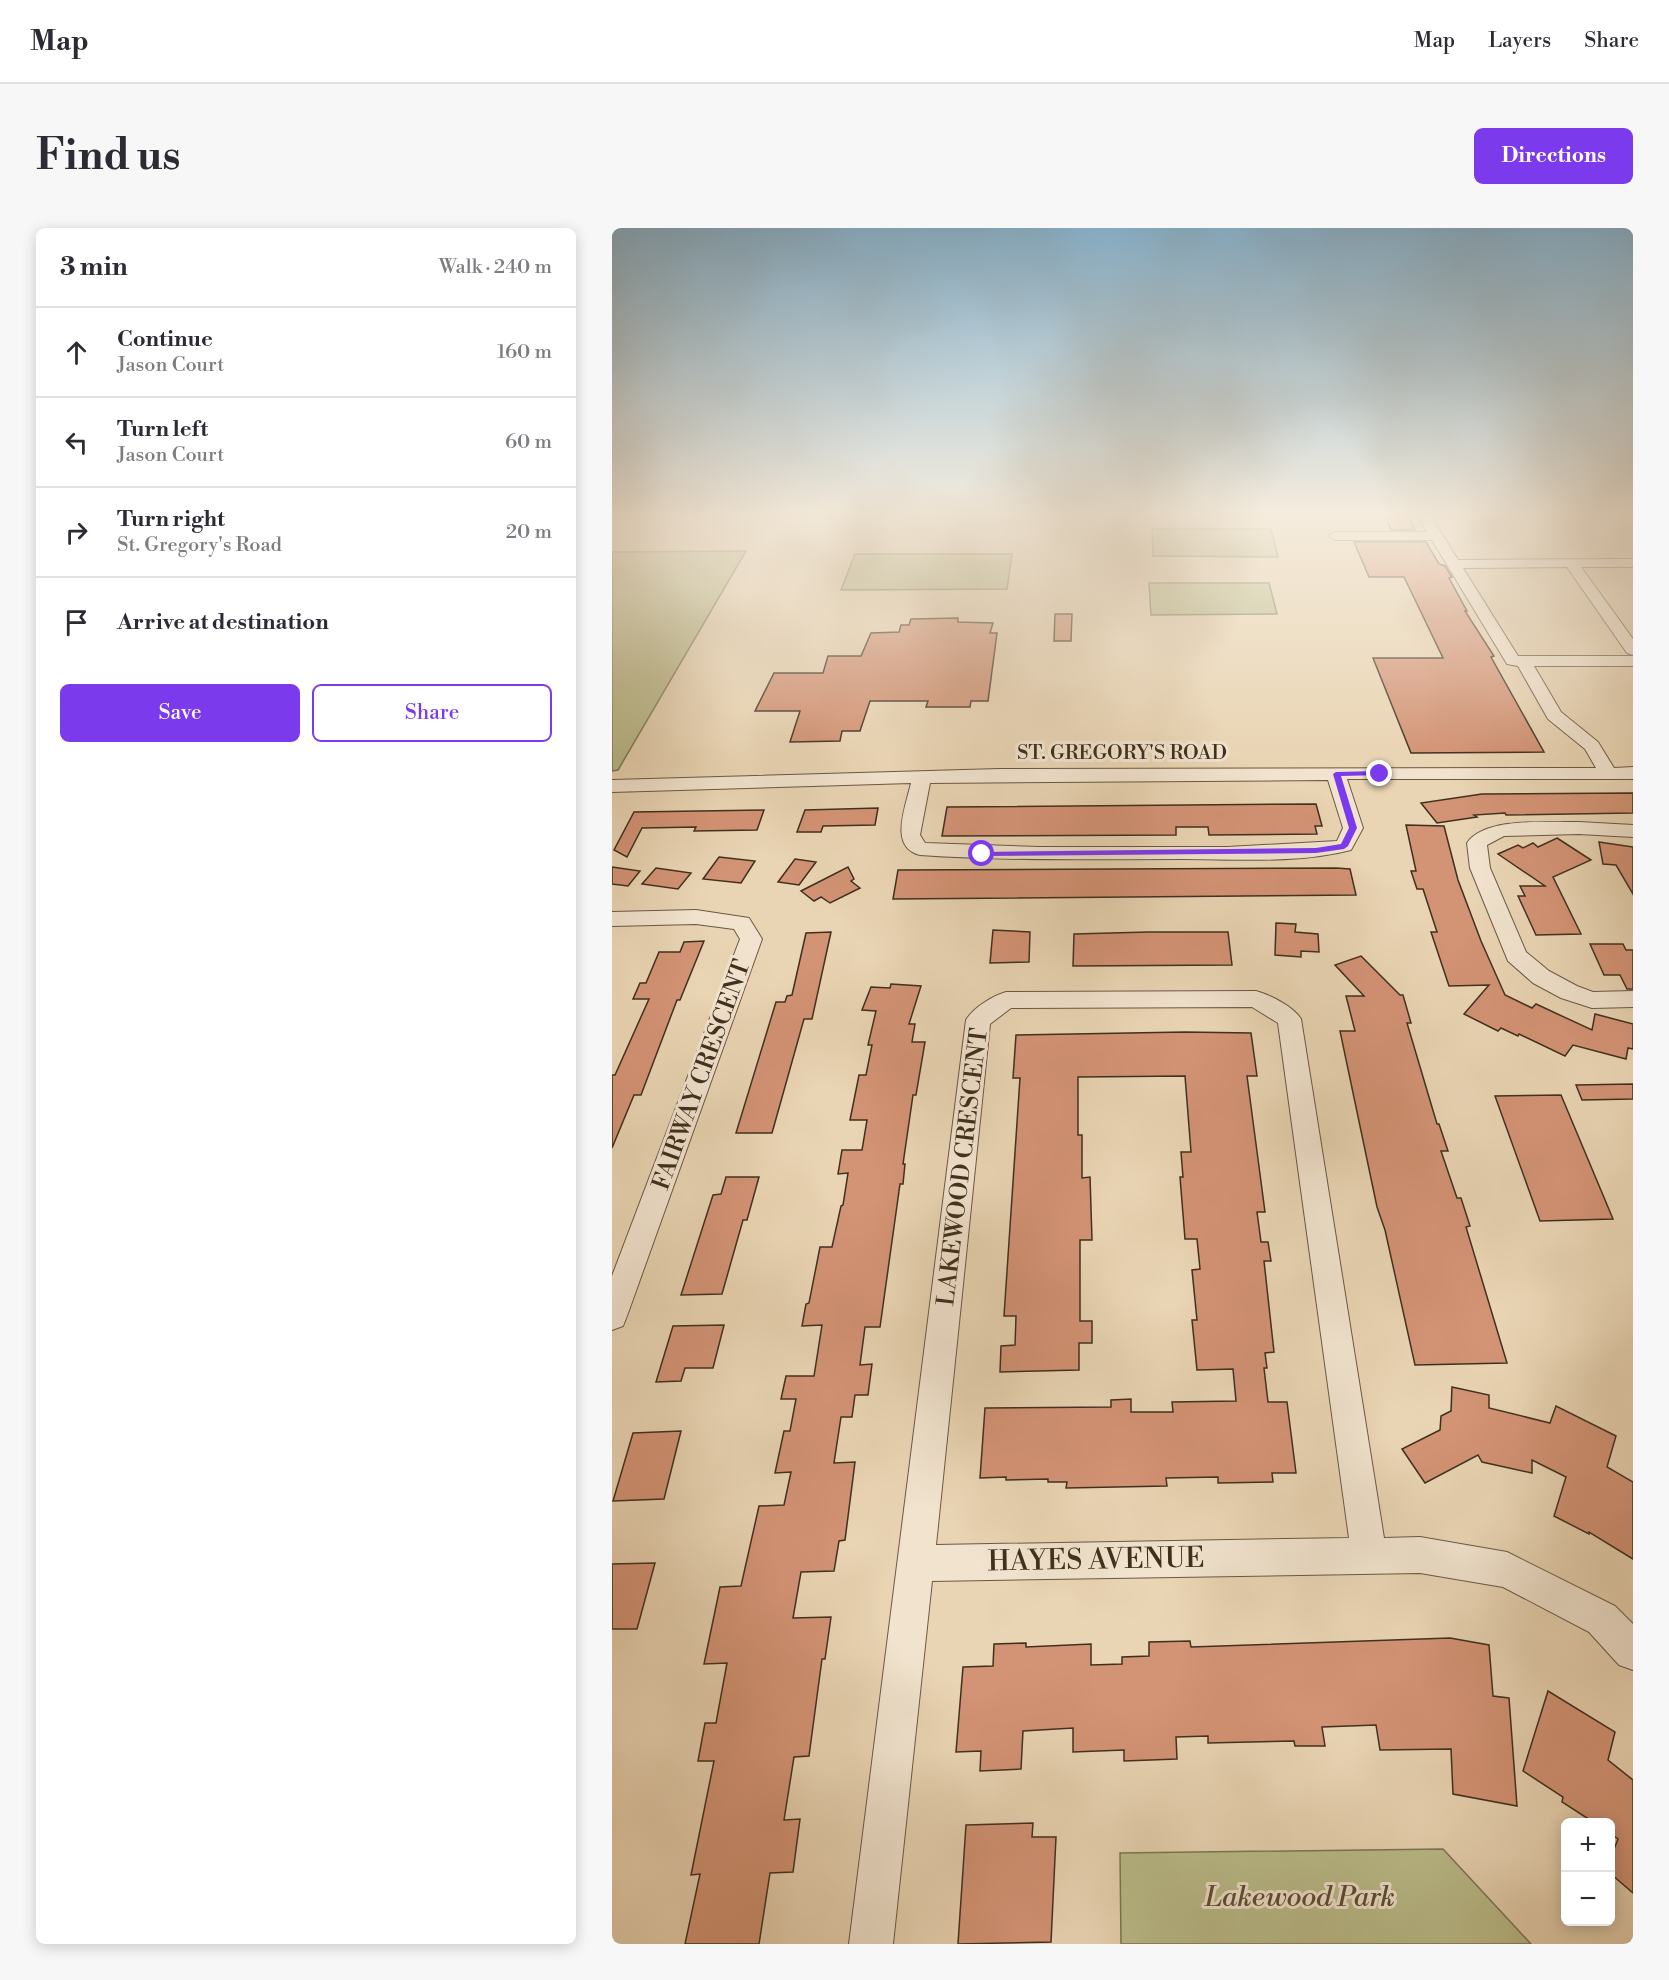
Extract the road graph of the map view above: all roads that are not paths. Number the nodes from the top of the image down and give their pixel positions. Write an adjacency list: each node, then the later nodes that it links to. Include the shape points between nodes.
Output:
1 (1473, 596): 4 (street, via 1512,661)
2 (1594, 596): 3 (street)
3 (1633, 651)
4 (1523, 661): 5 (street); 6 (street, via 1554,715 1592,746)
5 (1633, 661)
6 (1608, 773): 7 (street, ST. GREGORY'S ROAD); 8 (street, ST. GREGORY'S ROAD)
7 (1633, 773)
8 (1336, 774): 9 (street, ST. GREGORY'S ROAD, via 999,775); 9 (street, via 1353,828 1344,846 1191,853 982,854 920,849 910,835)
9 (921, 779): 10 (street, ST. GREGORY'S ROAD)
10 (612, 786)
11 (1633, 831): 13 (street, via 1500,830 1477,843 1480,868 1516,956 1540,977 1569,992 1592,1000)
12 (612, 918): 14 (street, FAIRWAY CRESCENT, via 696,917 741,923 752,939)
13 (1633, 999)
14 (612, 1316)
15 (1369, 1555): 16 (street, HAYES AVENUE); 16 (street, LAKEWOOD CRESCENT, via 1288,1019 1256,999 1006,1000 978,1020); 17 (street, HAYES AVENUE, via 1420,1555 1508,1570 1602,1619)
16 (916, 1563): 18 (street)
17 (1633, 1651)
18 (871, 1944)

